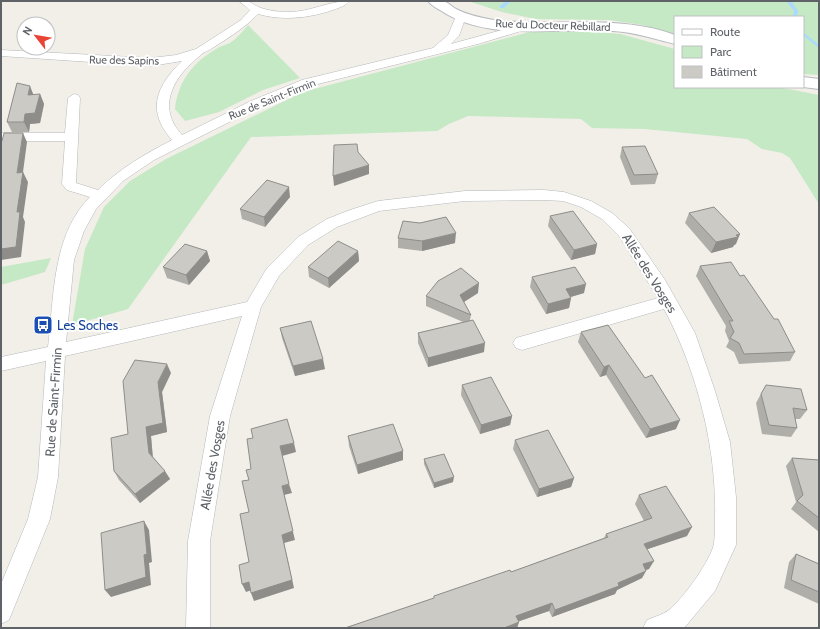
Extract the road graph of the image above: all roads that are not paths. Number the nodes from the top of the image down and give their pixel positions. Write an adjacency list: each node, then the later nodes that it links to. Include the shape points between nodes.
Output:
1 (244, 1): 4 (street)
2 (344, 1): 4 (street, via 328,9 302,14 278,14)
3 (435, 1): 5 (main road, Rue du Docteur Rebillard)
4 (256, 10): 12 (street, Rue des Sapins, via 245,22)
5 (461, 16): 6 (main road, Rue du Docteur Rebillard); 8 (street, Rue de Saint-Firmin)
6 (480, 22): 7 (main road, Rue du Docteur Rebillard); 10 (street)
7 (527, 26): 9 (main road, Rue du Docteur Rebillard, via 626,28); 10 (street, Rue de Saint-Firmin)
8 (453, 36): 10 (street); 11 (street, Rue de Saint-Firmin)
9 (674, 40)
10 (474, 42): 11 (street, Rue de Saint-Firmin)
11 (438, 50): 19 (street, Rue de Saint-Firmin, via 306,83 255,104)
12 (200, 51): 13 (street, Rue des Sapins, via 178,58 151,62); 19 (street, via 170,79 163,97 164,123)
13 (1, 53)
14 (804, 82): 15 (main road)
15 (819, 84)
16 (74, 98): 18 (street)
17 (1, 137): 18 (street)
18 (73, 137): 20 (street, via 69,184)
19 (180, 141): 20 (street, Rue de Saint-Firmin, via 149,157 118,178)
20 (99, 195): 24 (street, Rue de Saint-Firmin, via 76,231 66,260)
21 (669, 301): 22 (street, Allée des Vosges, via 624,232 607,216 586,204 544,194 464,196 378,206 355,213 302,241 273,272); 23 (street); 28 (street, Allée des Vosges, via 686,334 720,442 726,497 725,545 707,583 677,619)
22 (253, 307): 24 (street); 27 (street, Allée des Vosges, via 220,416 199,541)
23 (522, 342)
24 (56, 351): 25 (street); 26 (street, Rue de Saint-Firmin, via 48,477 39,519)
25 (1, 364)
26 (1, 612)
27 (198, 628)
28 (655, 628)

